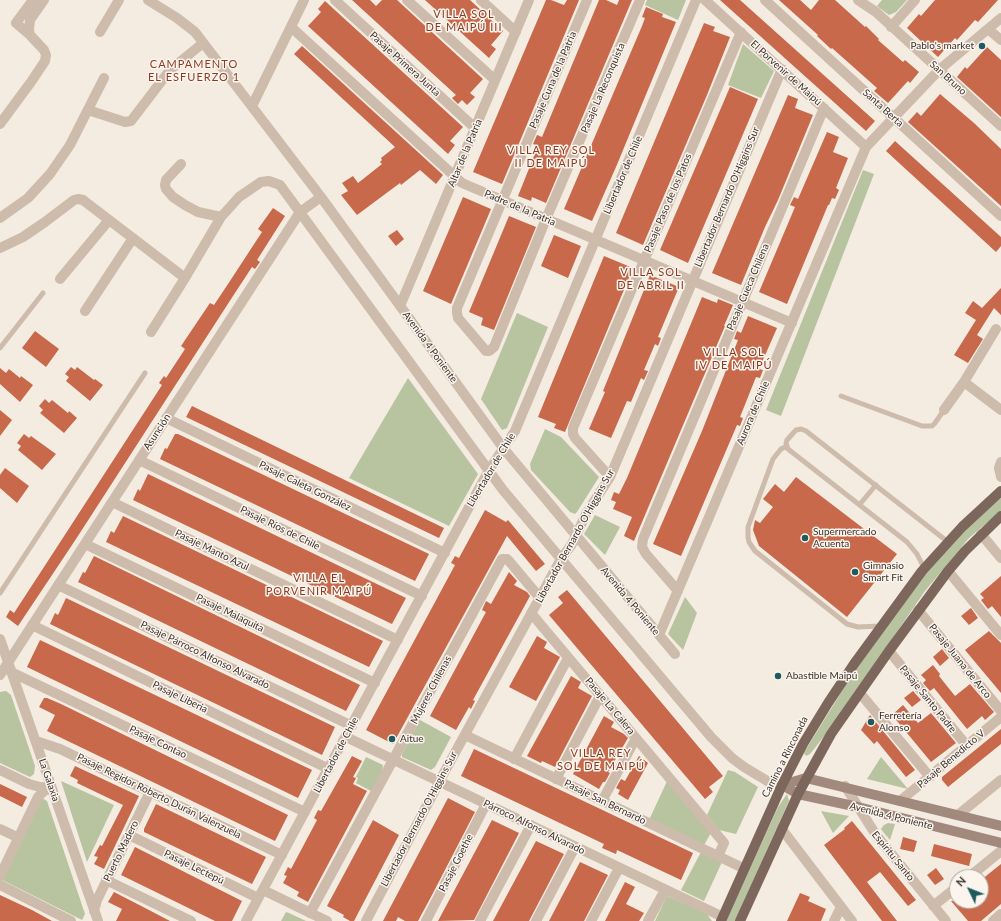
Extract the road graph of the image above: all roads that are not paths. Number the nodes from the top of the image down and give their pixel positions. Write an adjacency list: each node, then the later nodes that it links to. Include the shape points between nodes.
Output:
1 (33, 0): 24 (street, via 16,23)
2 (44, 0): 24 (street, via 30,20)
3 (119, 0): 21 (street)
4 (148, 0): 26 (street, Avenida 4 Poniente, via 177,18)
5 (304, 0): 19 (street)
6 (335, 0): 37 (street, Pasaje Primera Junta)
7 (407, 0): 30 (street)
8 (481, 0): 22 (street)
9 (529, 0): 22 (street, Altar de la Patria)
10 (587, 0): 42 (street, Pasaje Cuna de la Patria)
11 (640, 0): 47 (street, Pasaje La Reconquista)
12 (696, 0): 50 (street, Libertador de Chile)
13 (705, 0): 23 (street, El Porvenir de Maipú)
14 (765, 0): 34 (street, Santa Berta)
15 (858, 0): 18 (street, San Bruno)
16 (915, 0): 18 (street)
17 (1001, 18): 20 (street)
18 (891, 26): 28 (street, San Bruno)
19 (291, 27): 31 (street); 40 (street, Padre de la Patria)
20 (988, 29): 25 (street); 28 (street)
21 (100, 32)
22 (516, 32): 30 (street, Altar de la Patria)
23 (741, 32): 27 (street, El Porvenir de Maipú); 52 (street, Pasaje Paso de los Patos)
24 (30, 35): 35 (street, via 45,52 44,61)
25 (1001, 40)
26 (203, 42): 31 (street, Avenida 4 Poniente); 33 (street, via 170,70 131,121 124,122)
27 (782, 69): 32 (street, El Porvenir de Maipú); 55 (street, Libertador Bernardo O'Higgins Sur)
28 (939, 70): 34 (street); 36 (street, San Bruno)
29 (104, 78): 33 (street)
30 (495, 80): 37 (street, Altar de la Patria)
31 (252, 106): 41 (street, Avenida 4 Poniente)
32 (824, 108): 38 (street, El Porvenir de Maipú); 57 (street, Pasaje Cueca Chilena)
33 (88, 110): 46 (street, via 70,145 43,182 21,204)
34 (893, 118): 38 (street); 44 (street, Santa Berta)
35 (0, 124)
36 (1001, 126)
37 (475, 128): 40 (street, Altar de la Patria)
38 (866, 147): 60 (street, Aurora de Chile)
39 (181, 164): 45 (street, via 166,180 166,189 173,197 192,209)
40 (455, 177): 42 (street, Padre de la Patria, via 466,185); 58 (street, Altar de la Patria)
41 (321, 196): 43 (street, Asunción); 58 (street, Avenida 4 Poniente)
42 (502, 200): 47 (street, Padre de la Patria); 64 (street, Pasaje Cuna de la Patria, via 457,310 458,318 484,349)
43 (300, 212): 45 (street, Avenida 4 Poniente, via 282,187 273,181 261,182 239,197); 70 (street, Asunción); 75 (street, Avenida 4 Poniente)
44 (1001, 216)
45 (221, 217): 53 (street)
46 (0, 218)
47 (546, 219): 50 (street, Padre de la Patria); 64 (street, Pasaje La Reconquista, via 494,347)
48 (109, 220): 49 (street); 51 (street, via 83,200 74,200 23,237); 54 (street)
49 (132, 238): 53 (street); 59 (street)
50 (596, 240): 52 (street, Padre de la Patria); 72 (street, Libertador de Chile, via 515,431)
51 (0, 248)
52 (644, 260): 55 (street, Padre de la Patria); 76 (street, Pasaje Paso de los Patos, via 572,431 575,438)
53 (185, 278): 62 (street)
54 (60, 279)
55 (692, 280): 57 (street, Padre de la Patria); 76 (street, Libertador Bernardo O'Higgins Sur)
56 (43, 293): 63 (lane)
57 (742, 302): 60 (street, Padre de la Patria); 93 (street, Pasaje Cueca Chilena, via 643,539 642,547 646,554)
58 (400, 306): 72 (street, Avenida 4 Poniente)
59 (85, 311)
60 (792, 323): 93 (street, Aurora de Chile)
61 (996, 329): 66 (street)
62 (151, 332)
63 (0, 348)
64 (489, 351)
65 (145, 373): 94 (lane)
66 (964, 382): 68 (street); 69 (street)
67 (841, 396): 68 (lane, via 922,426 935,424)
68 (944, 410)
69 (1001, 410)
70 (166, 418): 73 (street, Asunción); 87 (street, Pasaje Caleta González)
71 (787, 446): 78 (lane, via 787,440 796,430 804,430); 81 (lane, via 790,451); 100 (lane, via 773,459 748,527 749,542 755,551 847,624 858,627)
72 (504, 449): 75 (street, Libertador de Chile); 84 (street, Avenida 4 Poniente)
73 (139, 460): 80 (street, Asunción); 95 (street, Pasaje Ríos de Chile)
74 (1001, 462): 77 (street)
75 (489, 470): 87 (street, Libertador de Chile); 88 (street, Avenida 4 Poniente)
76 (610, 477): 84 (street, Libertador Bernardo O'Higgins Sur, via 586,514)
77 (1001, 477)
78 (876, 485): 81 (lane); 85 (lane)
79 (1001, 491): 85 (main road, Camino a Rinconada)
80 (112, 502): 86 (street, Asunción); 104 (street, Pasaje Manto Azul)
81 (860, 504): 90 (lane, via 912,546 923,566)
82 (1001, 516): 83 (main road)
83 (981, 534): 89 (street); 91 (main road)
84 (576, 536): 88 (street, Libertador Bernardo O'Higgins Sur); 101 (street, Avenida 4 Poniente)
85 (948, 542): 90 (main road, Camino a Rinconada)
86 (85, 544): 92 (street, Asunción); 110 (street, Pasaje Malaquita)
87 (445, 553): 95 (street, Libertador de Chile)
88 (561, 558): 96 (street, Libertador Bernardo O'Higgins Sur); 130 (street, Avenida 4 Poniente, via 721,748 758,776)
89 (1001, 558)
90 (922, 571): 100 (main road, Camino a Rinconada)
91 (948, 571): 97 (main road); 102 (street)
92 (58, 585): 99 (street, Asunción); 115 (street, Pasaje Párroco Alfonso Alvarado)
93 (678, 591): 101 (street, Aurora de Chile)
94 (0, 593)
95 (422, 596): 104 (street, Libertador de Chile)
96 (540, 598): 98 (street, Libertador Bernardo O'Higgins Sur); 122 (street, Mujeres Chilenas, via 508,559 502,559)
97 (918, 610): 105 (main road); 113 (street, Pasaje Juana de Arco)
98 (531, 613): 107 (street, Pasaje La Calera); 116 (street, Libertador Bernardo O'Higgins Sur)
99 (32, 625): 108 (street, Asunción); 123 (street, Pasaje Liberia)
100 (882, 626): 130 (main road, Camino a Rinconada, via 828,703)
101 (659, 635): 106 (street, Avenida 4 Poniente)
102 (1001, 635)
103 (0, 639): 108 (street, La Galaxia)
104 (398, 640): 110 (street, Libertador de Chile)
105 (889, 651): 111 (main road); 120 (street, Pasaje Santo Padre)
106 (675, 654)
107 (568, 658): 112 (street, Pasaje La Calera); 121 (street)
108 (10, 667): 109 (street, Asunción); 119 (street, La Galaxia); 139 (street, Pasaje Contao)
109 (0, 675)
110 (375, 683): 115 (street, Libertador de Chile)
111 (860, 692): 125 (street); 126 (main road, via 831,734)
112 (600, 696): 118 (street, Pasaje La Calera); 127 (street)
113 (1001, 711)
114 (1001, 717): 120 (street, Pasaje Benedicto V)
115 (352, 726): 117 (street, Libertador de Chile)
116 (464, 735): 121 (street, Pasaje San Bernardo); 129 (street, Libertador Bernardo O'Higgins Sur)
117 (346, 737): 122 (street, Párroco Alfonso Alvarado); 123 (street, Libertador de Chile)
118 (636, 738): 135 (street); 151 (street, Pasaje La Calera, via 724,843)
119 (36, 741): 132 (street, La Galaxia); 133 (street, Pasaje Regidor Roberto Durán Valenzuela, via 54,746)
120 (967, 746): 125 (street, Pasaje Benedicto V)
121 (514, 759): 127 (street, Pasaje San Bernardo)
122 (394, 760): 129 (street, Párroco Alfonso Alvarado); 163 (street, Mujeres Chilenas)
123 (329, 769): 139 (street, Libertador de Chile)
124 (0, 770): 132 (street, via 29,784)
125 (930, 777): 136 (street, Pasaje Benedicto V)
126 (806, 778): 130 (street, Avenida 4 Poniente); 131 (street, Avenida 4 Poniente); 134 (main road)
127 (556, 779): 135 (street, Pasaje San Bernardo)
128 (1001, 780): 140 (street)
129 (439, 782): 137 (street, Párroco Alfonso Alvarado); 171 (street, Libertador Bernardo O'Higgins Sur)
130 (782, 785): 134 (street, Avenida 4 Poniente); 153 (main road, Camino a Rinconada)
131 (845, 786): 136 (street, Avenida 4 Poniente); 138 (street, Espíritu Santo)
132 (51, 788): 146 (street, via 38,797); 165 (street, La Galaxia)
133 (150, 792): 145 (street, Puerto Madero); 150 (street, Pasaje Regidor Roberto Durán Valenzuela)
134 (798, 794): 138 (street, Avenida 4 Poniente); 143 (main road)
135 (602, 801): 151 (street, Pasaje San Bernardo)
136 (900, 801): 140 (street, Avenida 4 Poniente)
137 (486, 804): 141 (street, Párroco Alfonso Alvarado); 172 (street, Pasaje Goethe)
138 (858, 807): 147 (street, Avenida 4 Poniente); 161 (street, Espíritu Santo, via 876,835)
139 (305, 812): 150 (street, Libertador de Chile)
140 (958, 815): 142 (street, Avenida 4 Poniente)
141 (530, 826): 148 (street, Párroco Alfonso Alvarado); 173 (street)
142 (1001, 826)
143 (782, 828): 162 (street); 177 (main road)
144 (0, 829): 146 (street)
145 (129, 835): 156 (street, Puerto Madero); 160 (street, Pasaje Lectepú)
146 (19, 838): 155 (street)
147 (1001, 843)
148 (575, 847): 152 (street, Párroco Alfonso Alvarado); 174 (street)
149 (1001, 851): 154 (street)
150 (282, 855): 160 (street, Libertador de Chile)
151 (718, 856): 153 (street, Pasaje San Bernardo)
152 (619, 868): 158 (street, Párroco Alfonso Alvarado); 175 (street)
153 (745, 869): 166 (main road, Camino a Rinconada)
154 (979, 869)
155 (0, 876)
156 (106, 880): 165 (street, Puerto Madero, via 97,900); 168 (street)
157 (0, 885): 167 (street)
158 (665, 890): 166 (street, Párroco Alfonso Alvarado); 176 (street)
159 (949, 893): 161 (street)
160 (261, 894): 163 (street, Pasaje Lectepú); 169 (street, Libertador de Chile)
161 (933, 906): 180 (street, Espíritu Santo)
162 (841, 907): 178 (street); 179 (street)
163 (310, 913): 170 (street, Pasaje Lectepú)
164 (1001, 914): 181 (street)
165 (97, 918)
166 (722, 919)
167 (72, 921)
168 (191, 921)
169 (246, 921)
170 (327, 921)
171 (366, 921)
172 (426, 921)
173 (480, 921)
174 (536, 921)
175 (591, 921)
176 (648, 921)
177 (740, 921)
178 (834, 921)
179 (852, 921)
180 (946, 921)
181 (993, 921)

